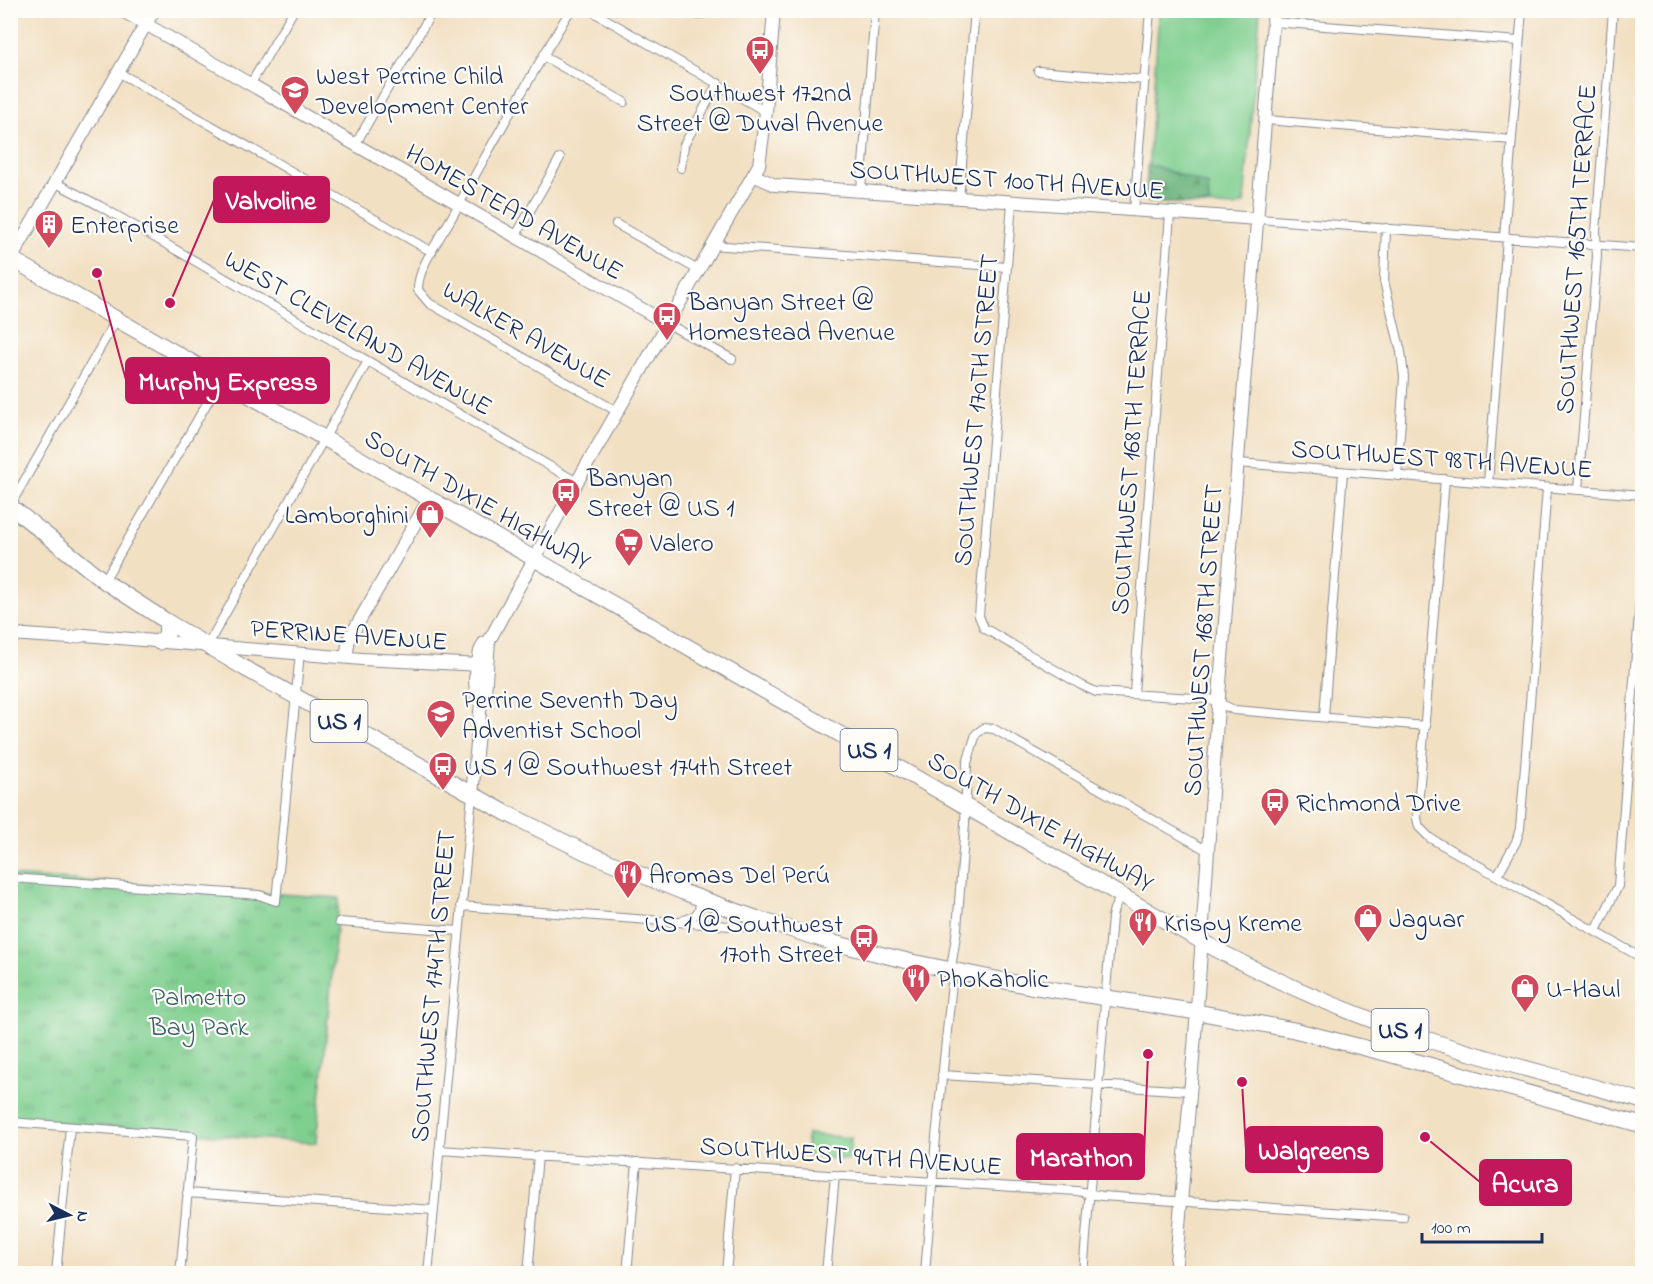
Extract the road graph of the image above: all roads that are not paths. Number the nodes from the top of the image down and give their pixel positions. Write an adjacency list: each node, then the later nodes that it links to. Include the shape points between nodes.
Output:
1 (15, 10): 17 (street)
2 (121, 10): 18 (street, HOMESTEAD AVENUE)
3 (154, 10): 18 (street)
4 (294, 10): 25 (street)
5 (433, 10): 30 (street)
6 (574, 10): 20 (street)
7 (590, 10): 24 (street)
8 (684, 10): 9 (street, via 699,15)
9 (714, 10)
10 (774, 10): 27 (street)
11 (875, 10): 35 (street)
12 (975, 10): 36 (street)
13 (1150, 10): 23 (street)
14 (1522, 10): 19 (street)
15 (1613, 10): 47 (street, SOUTHWEST 165TH TERRACE)
16 (1274, 16): 19 (street); 28 (street, SOUTHWEST 168TH STREET)
17 (10, 19)
18 (145, 26): 22 (street); 25 (street, HOMESTEAD AVENUE)
19 (1519, 41): 29 (street)
20 (543, 56): 26 (street); 38 (street)
21 (1038, 71): 23 (street)
22 (118, 72): 34 (street); 49 (street)
23 (1145, 80): 39 (street)
24 (718, 83): 27 (street); 32 (street, via 684,146)
25 (250, 85): 30 (street, HOMESTEAD AVENUE)
26 (624, 102)
27 (766, 112): 33 (street, via 761,157)
28 (1266, 120): 29 (street); 41 (street, SOUTHWEST 168TH STREET)
29 (1512, 140): 45 (street)
30 (355, 146): 38 (street, HOMESTEAD AVENUE)
31 (560, 158): 44 (street)
32 (681, 168)
33 (753, 176): 35 (street, SOUTHWEST 100TH AVENUE, via 775,185); 46 (street)
34 (56, 183): 50 (street); 56 (street, WEST CLEVELAND AVENUE)
35 (861, 190): 36 (street, SOUTHWEST 100TH AVENUE)
36 (959, 199): 37 (street, SOUTHWEST 100TH AVENUE)
37 (1012, 203): 39 (street, SOUTHWEST 100TH AVENUE); 51 (street, SOUTHWEST 170TH STREET)
38 (459, 205): 44 (street, HOMESTEAD AVENUE); 49 (street)
39 (1134, 211): 40 (street, SOUTHWEST 100TH AVENUE)
40 (1170, 213): 41 (street, SOUTHWEST 100TH AVENUE); 83 (street, SOUTHWEST 168TH TERRACE)
41 (1258, 219): 43 (street); 60 (street, SOUTHWEST 168TH STREET)
42 (616, 224): 52 (street)
43 (1386, 228): 45 (street); 62 (street, via 1384,281 1404,377)
44 (514, 237): 54 (street, HOMESTEAD AVENUE)
45 (1506, 238): 47 (street); 65 (street)
46 (712, 245): 51 (street); 52 (street)
47 (1596, 245): 48 (street); 67 (street, SOUTHWEST 165TH TERRACE)
48 (1642, 248)
49 (432, 252): 58 (street, WALKER AVENUE, via 420,275 418,290 429,303)
50 (11, 259): 53 (highway, SOUTH DIXIE HIGHWAY / US 1)
51 (1007, 267): 83 (street, SOUTHWEST 170TH STREET, via 980,620 988,631 1086,688 1102,693)
52 (698, 270): 54 (street)
53 (116, 320): 57 (highway, SOUTH DIXIE HIGHWAY / US 1); 70 (street)
54 (668, 324): 55 (street, HOMESTEAD AVENUE); 58 (street)
55 (732, 359)
56 (368, 361): 59 (street); 64 (street, WEST CLEVELAND AVENUE)
57 (221, 380): 59 (highway, SOUTH DIXIE HIGHWAY / US 1); 73 (street)
58 (618, 412): 64 (street)
59 (325, 439): 69 (highway, SOUTH DIXIE HIGHWAY / US 1); 79 (street)
60 (1238, 464): 61 (street, SOUTHWEST 98TH AVENUE); 85 (street, SOUTHWEST 168TH STREET)
61 (1343, 472): 62 (street, SOUTHWEST 98TH AVENUE); 86 (street)
62 (1397, 476): 63 (street, SOUTHWEST 98TH AVENUE)
63 (1445, 480): 65 (street, SOUTHWEST 98TH AVENUE); 87 (street)
64 (577, 482): 71 (street)
65 (1488, 483): 66 (street, SOUTHWEST 98TH AVENUE)
66 (1547, 488): 67 (street, SOUTHWEST 98TH AVENUE); 91 (street, via 1520,829)
67 (1578, 490): 68 (street, SOUTHWEST 98TH AVENUE)
68 (1642, 495)
69 (429, 499): 71 (highway, SOUTH DIXIE HIGHWAY / US 1); 81 (street, via 349,639)
70 (11, 507): 73 (highway, US 1)
71 (535, 559): 82 (street, via 489,640 484,642 480,651); 89 (highway, SOUTH DIXIE HIGHWAY / US 1)
72 (1642, 576): 100 (street, via 1618,886)
73 (104, 581): 74 (highway, US 1)
74 (166, 621): 78 (highway, via 167,634); 79 (highway, US 1)
75 (10, 626): 77 (street, via 70,630)
76 (10, 634): 77 (street, via 69,638)
77 (85, 635): 78 (street, PERRINE AVENUE)
78 (159, 642): 79 (street, PERRINE AVENUE)
79 (207, 646): 80 (street, PERRINE AVENUE); 84 (highway, US 1)
80 (300, 652): 81 (street, PERRINE AVENUE); 84 (street)
81 (346, 657): 82 (street, PERRINE AVENUE)
82 (482, 665): 88 (street, SOUTHWEST 174TH STREET, via 475,687 481,702)
83 (1134, 693): 85 (street)
84 (295, 696): 88 (highway, US 1); 92 (street, via 276,901 259,895)
85 (1219, 703): 86 (street, via 1234,710); 90 (street, SOUTHWEST 168TH STREET)
86 (1324, 716): 87 (street)
87 (1426, 726): 91 (street, via 1418,818 1421,830)
88 (472, 795): 94 (highway, US 1, via 585,852); 95 (street, SOUTHWEST 174TH STREET)
89 (965, 806): 90 (street, via 967,763 976,734 984,728 999,732); 93 (highway, SOUTH DIXIE HIGHWAY / US 1); 103 (street)
90 (1208, 851): 101 (street, SOUTHWEST 168TH STREET)
91 (1497, 876): 100 (street)
92 (10, 878)
93 (1121, 896): 101 (highway, SOUTH DIXIE HIGHWAY / US 1); 104 (street, via 1113,913)
94 (698, 897): 96 (street, via 698,913); 98 (highway, US 1)
95 (461, 906): 96 (street); 99 (street, SOUTHWEST 174TH STREET)
96 (680, 921): 98 (street)
97 (339, 922): 99 (street)
98 (794, 930): 103 (highway, US 1)
99 (459, 931): 119 (street, SOUTHWEST 174TH STREET)
100 (1596, 931): 102 (street)
101 (1202, 942): 105 (street, SOUTHWEST 168TH STREET); 106 (highway, SOUTH DIXIE HIGHWAY / US 1, via 1296,989)
102 (1642, 958)
103 (951, 971): 104 (highway, US 1); 108 (street)
104 (1106, 998): 105 (highway, US 1); 110 (street)
105 (1197, 1011): 107 (highway, US 1); 112 (street, SOUTHWEST 168TH STREET)
106 (1398, 1029): 107 (highway); 109 (highway, SOUTH DIXIE HIGHWAY / US 1)
107 (1389, 1054): 113 (highway, US 1)
108 (942, 1075): 110 (street); 124 (street)
109 (1556, 1077): 111 (highway, SOUTH DIXIE HIGHWAY / US 1); 113 (highway)
110 (1098, 1085): 112 (street); 126 (street)
111 (1607, 1090): 114 (highway, SOUTH DIXIE HIGHWAY / US 1); 115 (highway, via 1596,1093)
112 (1190, 1091): 127 (street, SOUTHWEST 168TH STREET)
113 (1529, 1092): 115 (highway, US 1)
114 (1642, 1101)
115 (1583, 1107): 117 (highway, US 1)
116 (10, 1122): 118 (street)
117 (1642, 1125)
118 (70, 1127): 125 (street, via 193,1136); 130 (street)
119 (439, 1150): 120 (street, SOUTHWEST 94TH AVENUE); 128 (street, SOUTHWEST 174TH STREET)
120 (538, 1155): 121 (street, SOUTHWEST 94TH AVENUE); 133 (street)
121 (637, 1162): 122 (street, SOUTHWEST 94TH AVENUE); 134 (street)
122 (735, 1168): 123 (street, SOUTHWEST 94TH AVENUE); 135 (street)
123 (835, 1174): 124 (street, SOUTHWEST 94TH AVENUE); 136 (street)
124 (933, 1182): 126 (street, SOUTHWEST 94TH AVENUE); 137 (street)
125 (187, 1193): 128 (street); 131 (street)
126 (1090, 1193): 127 (street, SOUTHWEST 94TH AVENUE); 138 (street)
127 (1180, 1201): 129 (street, SOUTHWEST 94TH AVENUE); 139 (street, SOUTHWEST 168TH STREET)
128 (434, 1210): 132 (street, SOUTHWEST 174TH STREET)
129 (1403, 1217)
130 (56, 1274)
131 (180, 1274)
132 (428, 1274)
133 (528, 1274)
134 (627, 1274)
135 (726, 1274)
136 (826, 1274)
137 (925, 1274)
138 (1083, 1274)
139 (1175, 1274)

